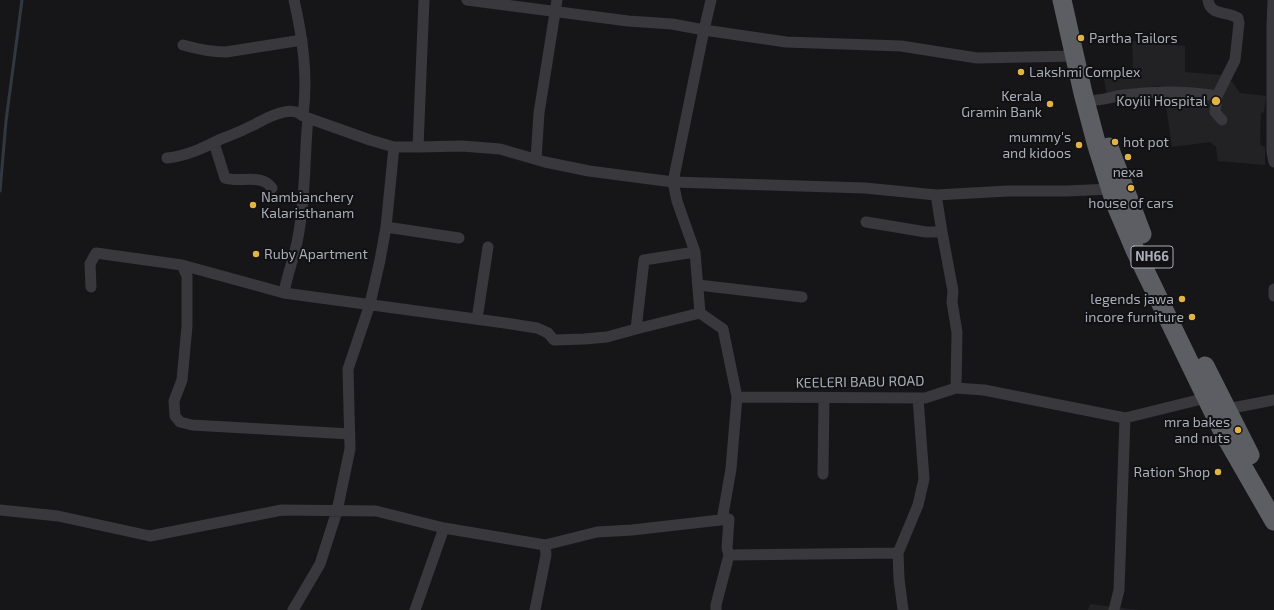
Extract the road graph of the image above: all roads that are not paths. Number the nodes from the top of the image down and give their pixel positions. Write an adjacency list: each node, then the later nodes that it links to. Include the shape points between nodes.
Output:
1 (294, 0): 13 (street)
2 (424, 0): 22 (street)
3 (467, 0): 10 (street)
4 (556, 0): 10 (street)
5 (711, 0): 12 (street)
6 (1062, 0): 15 (highway, NH66)
7 (1073, 0): 17 (highway, NH66, via 1083,53)
8 (1208, 0): 16 (street, via 1209,7 1238,18 1239,23 1235,60)
9 (1274, 0): 11 (street)
10 (555, 11): 12 (street); 24 (street, via 539,113)
11 (1273, 26): 25 (street)
12 (704, 30): 15 (street, via 786,42 901,46 977,58); 26 (street)
13 (302, 40): 14 (street, via 226,52); 18 (street, via 305,58)
14 (183, 45)
15 (1074, 56): 28 (highway, NH66, via 1096,146)
16 (1216, 96): 17 (street, via 1159,92); 19 (street, via 1215,112)
17 (1097, 100): 51 (highway, NH66, via 1110,148 1136,222)
18 (305, 117): 20 (street, via 296,111 277,114); 21 (street); 40 (street, via 306,162 303,198 298,237)
19 (1222, 120)
20 (214, 143): 23 (street, via 180,157); 27 (street, via 225,178 262,180)
21 (394, 147): 22 (street); 31 (street)
22 (418, 147): 24 (street, via 462,146 500,149)
23 (166, 158)
24 (536, 159): 26 (street, via 589,171)
25 (1274, 162)
26 (673, 182): 29 (street, via 865,188); 35 (street)
27 (272, 188)
28 (1111, 189): 29 (street); 51 (highway, NH66, via 1135,250)
29 (936, 194): 32 (street)
30 (866, 222): 32 (street, via 926,232)
31 (386, 227): 33 (street); 43 (street)
32 (942, 232): 47 (street, via 953,291 952,302 957,332)
33 (459, 238)
34 (488, 247): 45 (street)
35 (695, 252): 37 (street); 46 (street, via 644,260)
36 (182, 265): 38 (street, via 96,253 90,264); 40 (street); 54 (street, via 187,276 188,319 182,380 174,401 175,416 180,422 192,425)
37 (698, 285): 42 (street); 44 (street)
38 (91, 287)
39 (1274, 289): 41 (street)
40 (284, 293): 43 (street)
41 (1274, 296)
42 (802, 297)
43 (370, 304): 45 (street); 54 (street, via 348,369)
44 (700, 313): 46 (street); 48 (street, via 723,329)
45 (477, 319): 46 (street, via 537,328 548,333 554,340 607,337)
46 (636, 328)
47 (956, 388): 49 (street, KEELERI BABU ROAD); 53 (street, KEELERI BABU ROAD, via 984,390)
48 (737, 397): 50 (street, KEELERI BABU ROAD); 59 (street, via 731,469)
49 (918, 398): 50 (street, KEELERI BABU ROAD); 63 (street, via 924,479 918,505)
50 (824, 399): 55 (street)
51 (1218, 400): 52 (street, KEELERI BABU ROAD); 53 (street, KEELERI BABU ROAD); 56 (highway, NH66); 60 (highway, NH66, via 1224,434)
52 (1274, 400)
53 (1125, 418): 70 (street, via 1119,590)
54 (350, 434): 58 (street, via 350,449)
55 (823, 474)
56 (1274, 498)
57 (0, 510): 58 (street, via 58,516 150,536 282,510)
58 (337, 511): 61 (street, via 376,511); 65 (street, via 320,564)
59 (722, 520): 62 (street, via 598,532); 64 (street, via 729,519 726,548)
60 (1274, 521)
61 (444, 528): 62 (street); 66 (street)
62 (545, 544): 67 (street, via 546,555)
63 (898, 553): 64 (street); 69 (street)
64 (729, 555): 68 (street)
65 (293, 610)
66 (415, 610)
67 (536, 610)
68 (716, 610)
69 (903, 610)
70 (1114, 610)

